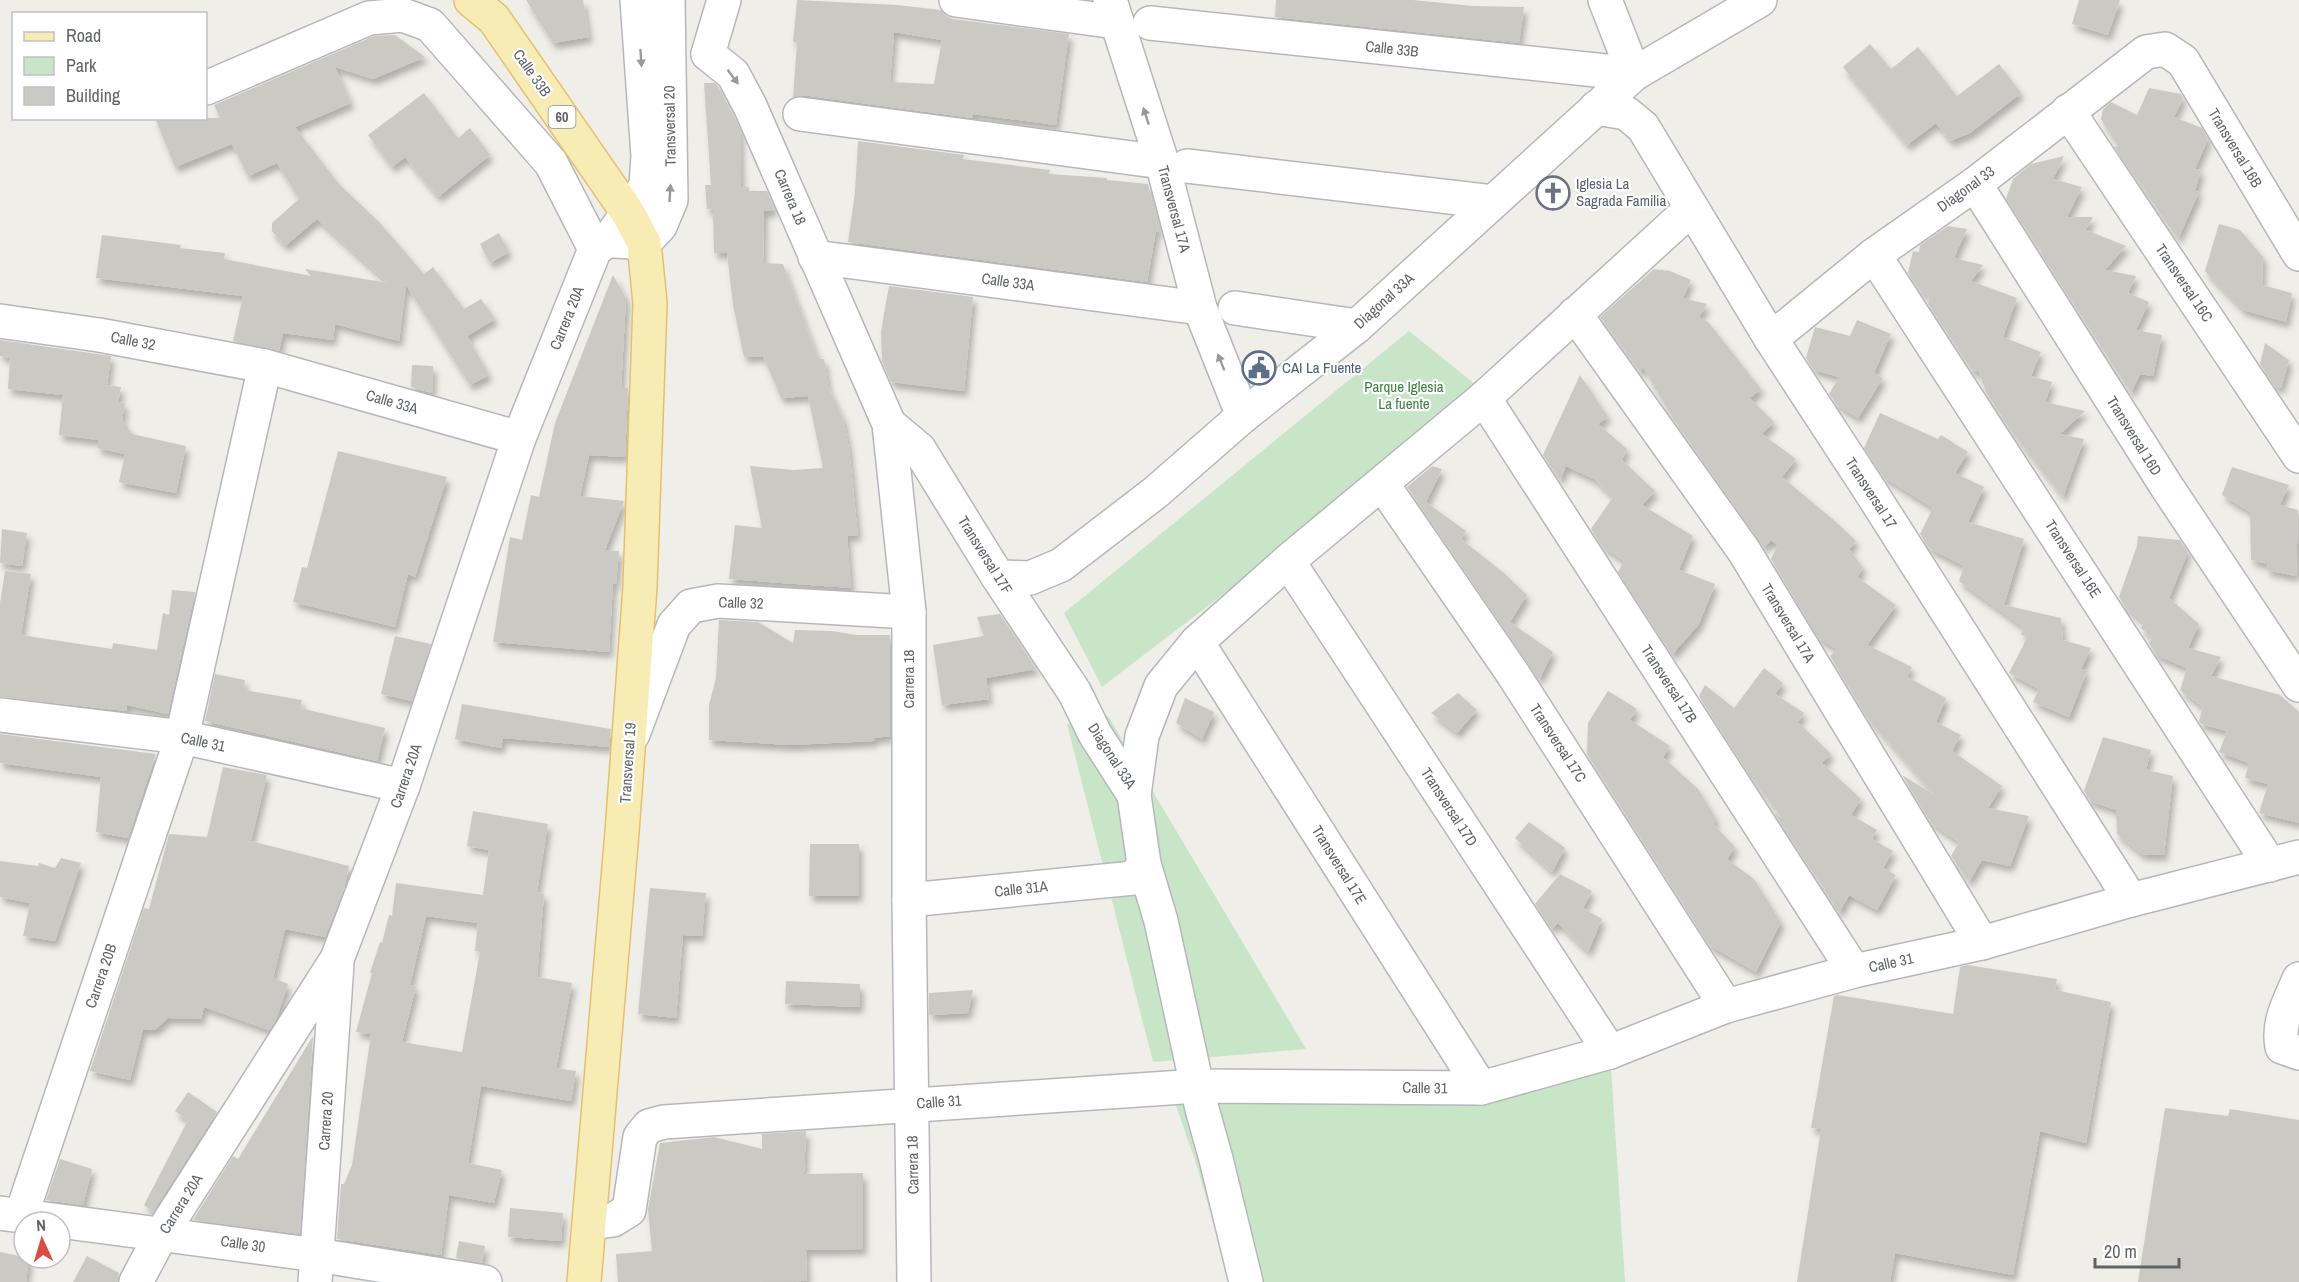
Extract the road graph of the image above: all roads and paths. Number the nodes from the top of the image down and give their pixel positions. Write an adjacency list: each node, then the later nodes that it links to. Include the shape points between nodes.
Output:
1 (471, 0): 22 (main road, Calle 33B / 60, via 494,19)
2 (637, 0): 22 (street, Transversal 20, one-way to 22, via 648,156 646,186)
3 (668, 0): 11 (street, Transversal 20)
4 (724, 0): 12 (street)
5 (956, 0): 8 (street)
6 (1605, 0): 13 (street)
7 (1760, 0): 13 (street, Diagonal 33A)
8 (1113, 11): 18 (street, Transversal 17A, one-way to 8)
9 (1149, 23): 13 (street, Calle 33B)
10 (2165, 49): 16 (street, Diagonal 33, via 2146,52); 25 (street, Transversal 16B, via 2183,61)
11 (669, 54): 12 (street); 23 (street, Transversal 20, one-way to 11, via 660,226 671,200)
12 (708, 54): 27 (street, Carrera 18, one-way to 27, via 733,74 750,106)
13 (1634, 74): 15 (street, Diagonal 33A)
14 (207, 88): 24 (street, via 369,18 403,15 430,25 551,163)
15 (1596, 108): 20 (street, Diagonal 33A); 21 (street, Transversal 17, via 1626,113 1643,127)
16 (2068, 111): 19 (street, Diagonal 33); 39 (street, Transversal 16C)
17 (800, 114): 18 (street)
18 (1174, 164): 20 (street); 28 (street, Transversal 17A)
19 (1975, 184): 26 (street, Diagonal 33); 45 (street, Transversal 16D, via 2167,487)
20 (1493, 202): 32 (street, Diagonal 33A)
21 (1691, 209): 30 (street, Diagonal 33A); 33 (street, Transversal 17)
22 (628, 213): 23 (main road, Calle 33B / 60); 24 (street, Carrera 20A)
23 (644, 243): 24 (street); 49 (main road, Transversal 19, via 650,303 640,587)
24 (602, 245): 38 (street, Carrera 20A)
25 (2299, 254)
26 (1874, 255): 33 (street, Diagonal 33); 52 (street, Transversal 16E)
27 (815, 257): 28 (street, Calle 33A); 37 (street, Carrera 18)
28 (1200, 308): 36 (street, Transversal 17A, one-way to 28)
29 (1235, 308): 32 (street)
30 (1575, 314): 35 (street, Diagonal 33A); 56 (street, Transversal 17A, via 1744,551)
31 (0, 321): 34 (street, Calle 32, via 99,334)
32 (1357, 326): 36 (street, Diagonal 33A)
33 (1771, 339): 55 (street, Transversal 17)
34 (265, 366): 38 (street, Calle 33A); 48 (street)
35 (1484, 398): 40 (street, Diagonal 33A); 58 (street, Transversal 17B)
36 (1243, 416): 42 (street, Diagonal 33A, via 1156,492 1060,565 1030,578)
37 (889, 424): 42 (street, Transversal 17F, via 919,449); 43 (street, Carrera 18)
38 (519, 438): 50 (street, Carrera 20A)
39 (2299, 456)
40 (1383, 485): 41 (street, Diagonal 33A); 60 (street, Transversal 17C, via 1513,674)
41 (1288, 561): 44 (street, Diagonal 33A); 62 (street, Transversal 17D)
42 (998, 577): 46 (street, Transversal 17F)
43 (909, 612): 49 (street, Calle 32, via 718,601 691,606 674,625); 54 (street, Carrera 18)
44 (1197, 642): 51 (street, Diagonal 33A, via 1161,686 1142,736); 64 (street, Transversal 17E)
45 (2299, 685)
46 (1075, 693): 51 (street, Diagonal 33A, via 1095,734)
47 (0, 715): 48 (street, Calle 31)
48 (182, 737): 50 (street, Calle 31); 66 (street, Carrera 20B)
49 (629, 746): 67 (main road, Transversal 19)
50 (403, 786): 57 (street, Carrera 20A)
51 (1134, 795): 53 (street)
52 (2285, 861): 55 (street, Calle 31)
53 (1139, 871): 54 (street, Calle 31A); 63 (street, via 1161,921)
54 (909, 900): 65 (street, Carrera 18)
55 (2131, 900): 56 (street, Calle 31)
56 (1982, 943): 58 (street, Calle 31)
57 (337, 959): 68 (street, Carrera 20A); 69 (street, Carrera 20)
58 (1854, 971): 60 (street, Calle 31)
59 (2299, 979): 61 (street, via 2281,1023)
60 (1726, 1006): 62 (street, Calle 31)
61 (2289, 1044)
62 (1610, 1052): 64 (street, Calle 31)
63 (1198, 1086): 64 (street, Calle 31); 65 (street, Calle 31); 74 (street)
64 (1481, 1088)
65 (912, 1104): 67 (street, Calle 31, via 650,1126 640,1137 629,1210 613,1220); 73 (street, Carrera 18)
66 (10, 1215): 68 (street, Calle 30)
67 (590, 1223): 72 (main road, Transversal 19)
68 (162, 1233): 69 (street, Calle 30); 70 (street, Carrera 20A)
69 (316, 1268): 71 (street, Calle 30)
70 (139, 1280)
71 (485, 1282)
72 (584, 1282)
73 (914, 1282)
74 (1246, 1282)

